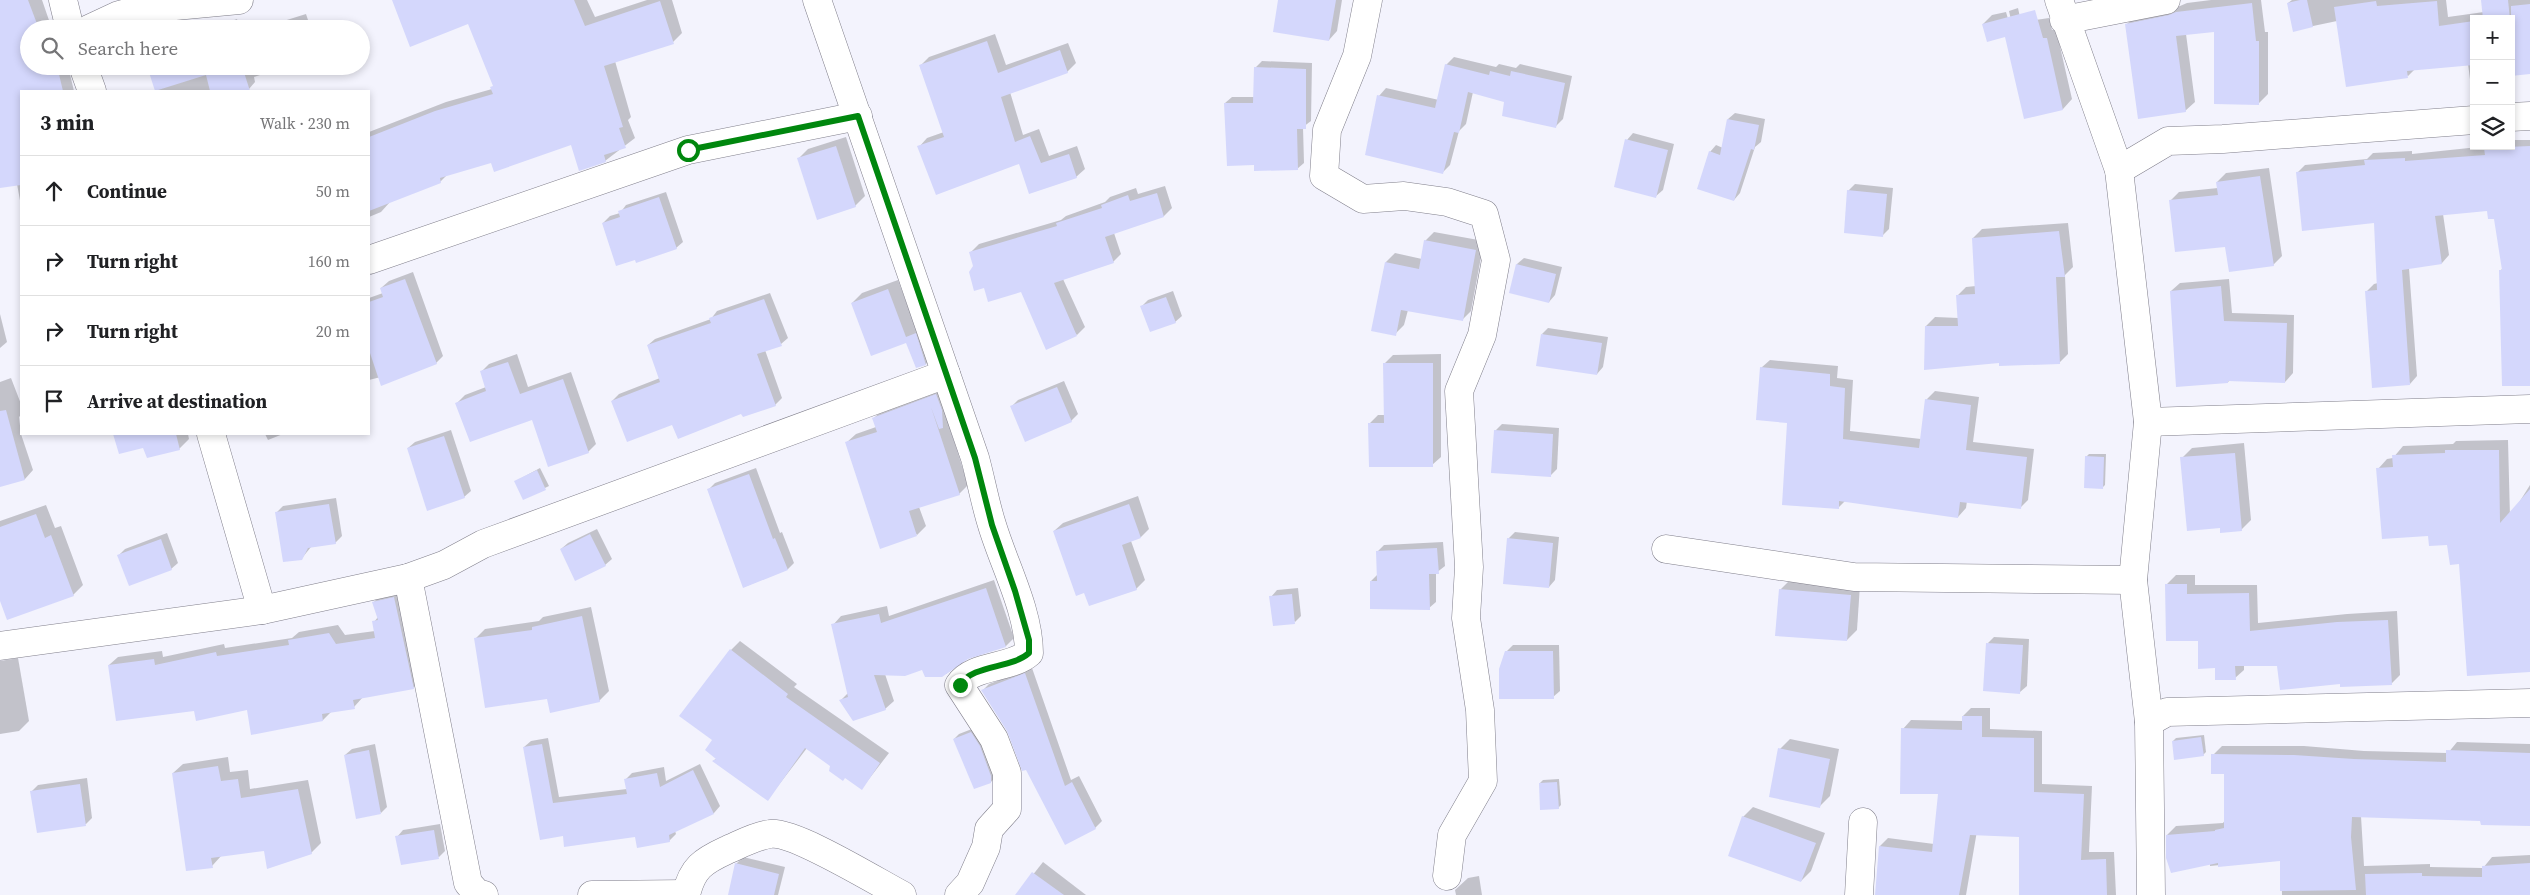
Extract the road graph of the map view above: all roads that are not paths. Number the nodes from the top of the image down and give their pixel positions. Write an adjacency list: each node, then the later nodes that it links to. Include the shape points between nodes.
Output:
1 (63, 0): 7 (street)
2 (239, 0): 8 (street, via 143,9)
3 (817, 0): 11 (street)
4 (1368, 0): 29 (street, via 1358,56 1327,130 1324,176 1362,199 1404,196 1447,202 1484,214 1496,260 1482,335 1459,391 1469,567 1466,618 1480,710 1483,781 1452,835)
5 (2166, 0): 6 (street)
6 (2062, 10): 15 (street)
7 (68, 20)
8 (108, 20)
9 (86, 75): 10 (street)
10 (92, 90)
11 (858, 116): 16 (street, via 688,150); 17 (street)
12 (2530, 116): 13 (street)
13 (2515, 117)
14 (2470, 120): 15 (street, via 2168,141)
15 (2119, 170): 19 (street)
16 (370, 260)
17 (946, 374): 22 (street, via 483,544 444,565); 34 (street, via 975,458 992,525 1029,640 1029,653 1023,659 971,676 960,685 994,739 1007,773 1007,809 989,829 986,847 970,883)
18 (2530, 409): 19 (street)
19 (2148, 422): 23 (street)
20 (211, 435): 24 (street)
21 (1666, 549): 23 (street, via 1854,577)
22 (408, 578): 24 (street); 31 (street, via 468,883 477,893)
23 (2133, 580): 27 (street)
24 (262, 610): 25 (street)
25 (0, 646)
26 (2530, 703): 27 (street, via 2167,712)
27 (2149, 722): 36 (street)
28 (1863, 822): 35 (street)
29 (1447, 876)
30 (686, 894): 32 (street); 33 (street, via 694,871 711,857 772,833 795,838)
31 (484, 895)
32 (592, 895)
33 (902, 895)
34 (959, 895)
35 (1859, 895)
36 (2151, 895)

